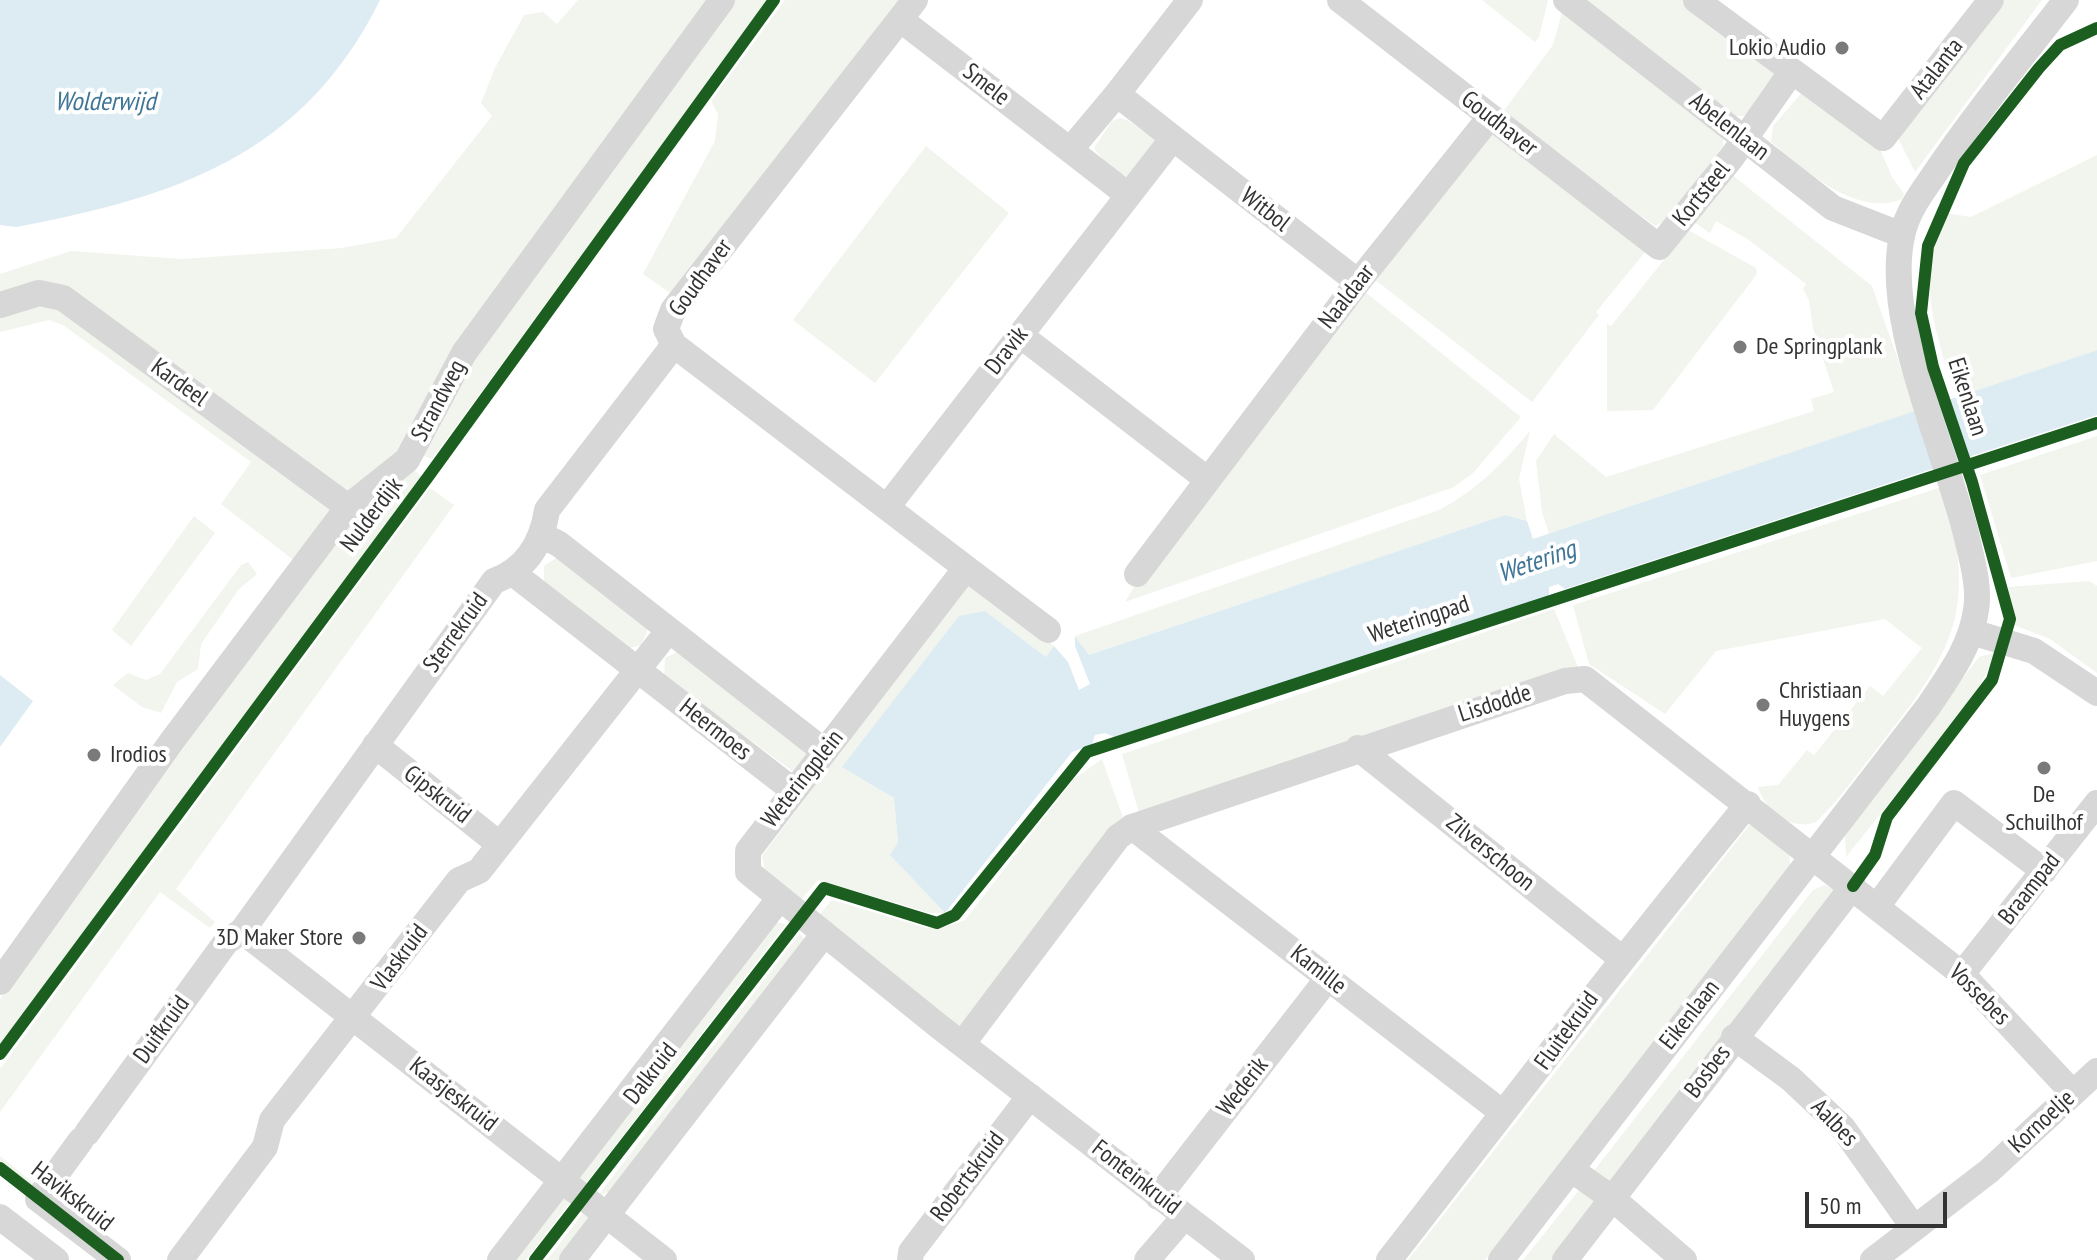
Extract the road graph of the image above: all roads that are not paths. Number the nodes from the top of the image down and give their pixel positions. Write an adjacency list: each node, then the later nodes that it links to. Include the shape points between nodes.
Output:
1 (722, 0): 23 (street, Strandweg, via 464,353 407,460)
2 (1190, 0): 10 (street)
3 (1340, 0): 11 (street, Goudhaver)
4 (1566, 0): 13 (street, Abelenlaan)
5 (1696, 0): 9 (street, Atalanta)
6 (1991, 0): 9 (street, Atalanta, via 1883,138)
7 (2066, 0): 16 (street, Eikenlaan, via 1952,148 1909,212)
8 (908, 10): 14 (street, Smele); 21 (street, Goudhaver, via 673,310 666,329)
9 (1792, 71): 13 (street)
10 (1117, 94): 12 (street, Witbol); 14 (street)
11 (1490, 117): 17 (street, Goudhaver); 18 (street, Naaldaar)
12 (1173, 138): 15 (street, Dravik); 18 (street, Witbol)
13 (1744, 139): 16 (street, Abelenlaan, via 1833,208); 17 (street, Kortsteel)
14 (1070, 150): 15 (street, Smele)
15 (1128, 195): 20 (street, Dravik)
16 (1902, 235): 31 (street, Eikenlaan, via 1897,265 1902,309 1973,568 1977,606)
17 (1659, 247)
18 (1358, 282): 22 (street, Naaldaar)
19 (0, 305): 23 (street, Kardeel, via 39,293 63,298)
20 (1020, 335): 22 (street); 24 (street, Dravik)
21 (674, 345): 24 (street, Goudhaver); 25 (street, Sterrekruid, via 547,510)
22 (1208, 480): 28 (street, Naaldaar)
23 (348, 507): 52 (street, Strandweg)
24 (887, 507): 26 (street, Goudhaver)
25 (543, 536): 27 (street, Sterrekruid); 29 (street)
26 (966, 568): 30 (street); 36 (street, Weteringplein)
27 (514, 574): 32 (street, Heermoes); 34 (street, Sterrekruid, via 494,581)
28 (1137, 574)
29 (669, 630): 32 (street); 36 (street)
30 (1048, 630)
31 (1972, 632): 33 (street, via 2034,651); 42 (street, Eikenlaan, via 1928,707)
32 (636, 669): 37 (street, Heermoes); 41 (street, Vlaskruid)
33 (2097, 693)
34 (375, 745): 41 (street, Gipskruid); 47 (street, Sterrekruid)
35 (1358, 748): 39 (street, Lisdodde, via 1585,679); 40 (street, Lisdodde); 49 (street, Zilverschoon)
36 (824, 751): 37 (street, Weteringplein)
37 (794, 791): 45 (street, Weteringplein, via 748,851 748,872)
38 (2097, 803): 43 (street, Braampad)
39 (1748, 804): 42 (street, Lisdodde); 49 (street, Fluitekruid)
40 (1132, 827): 51 (street, Kamille); 55 (street, via 1118,837)
41 (499, 844): 53 (street, Vlaskruid, via 479,871 459,880)
42 (1814, 855): 44 (street, Vossebes); 60 (street, Eikenlaan)
43 (2044, 871): 46 (street, via 1954,803); 50 (street, Braampad)
44 (1853, 886): 46 (street, Vossebes); 54 (street, Bosbes)
45 (779, 899): 48 (street, Weteringplein); 61 (street, Dalkruid)
46 (1878, 905): 50 (street, Vossebes)
47 (242, 931): 53 (street, Kaasjeskruid); 63 (street, Duifkruid, via 226,942)
48 (824, 934): 55 (street, Weteringplein); 65 (street)
49 (1621, 958): 59 (street, Fluitekruid)
50 (1962, 974): 57 (street, Vossebes)
51 (1328, 978): 59 (street, Kamille); 62 (street, Wederik)
52 (0, 982)
53 (354, 1018): 61 (street, Kaasjeskruid); 71 (street, Vlaskruid, via 272,1120 265,1147)
54 (1734, 1037): 64 (street, Bosbes); 68 (street, Aalbes, via 1791,1079 1843,1128)
55 (963, 1043): 58 (street, Weteringplein)
56 (2097, 1071): 57 (street, Kornoelje)
57 (2073, 1093): 68 (street, Kornoelje, via 1989,1171)
58 (1030, 1096): 62 (street, Fonteinkruid); 75 (street, Robertskruid)
59 (1503, 1113): 78 (street, Fluitekruid)
60 (1572, 1170): 64 (street); 79 (street, Eikenlaan)
61 (562, 1179): 65 (street, Kaasjeskruid); 72 (street, Dalkruid)
62 (1158, 1197): 66 (street, Fonteinkruid)
63 (38, 1199): 70 (street, Havikskruid)
64 (1613, 1199): 80 (street, Bosbes); 81 (street)
65 (608, 1214): 73 (street); 74 (street, Kaasjeskruid)
66 (1185, 1216): 76 (street); 77 (street, Fonteinkruid)
67 (0, 1217): 69 (street)
68 (1914, 1228): 82 (street, Kornoelje)
69 (56, 1260)
70 (118, 1260)
71 (180, 1260)
72 (500, 1260)
73 (572, 1260)
74 (664, 1260)
75 (910, 1260)
76 (1147, 1260)
77 (1242, 1260)
78 (1389, 1260)
79 (1501, 1260)
80 (1565, 1260)
81 (1684, 1260)
82 (1873, 1260)

